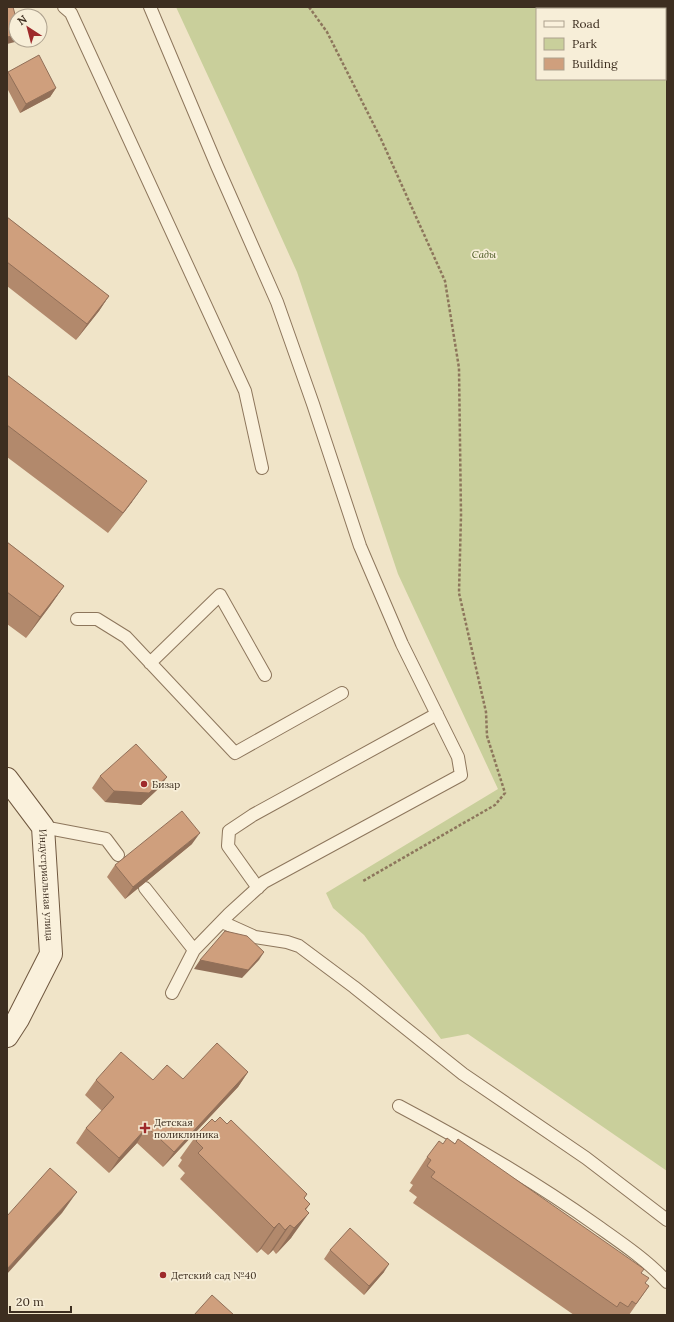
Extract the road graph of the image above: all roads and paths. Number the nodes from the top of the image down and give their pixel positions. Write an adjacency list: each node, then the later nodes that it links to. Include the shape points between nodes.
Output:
1 (64, 7): 4 (lane, via 71,13 245,391)
2 (150, 7): 9 (lane, via 277,302 360,546 402,644)
3 (309, 7): 13 (path, via 327,32 377,132 445,281 459,368 459,593 486,712 487,736 505,793 494,805)
4 (262, 468)
5 (77, 619): 6 (lane, via 97,619 126,637)
6 (150, 663): 7 (lane, via 220,595); 8 (lane, via 235,753)
7 (265, 675)
8 (342, 693)
9 (437, 714): 15 (lane, via 458,757 461,775 264,882); 15 (lane, via 253,815 229,831 228,846)
10 (7, 779): 11 (street, Индустриальная улица)
11 (43, 826): 12 (lane, via 106,839); 19 (street, Индустриальная улица, via 51,954 18,1020)
12 (118, 855)
13 (363, 881)
14 (145, 888): 17 (lane)
15 (258, 888): 16 (lane)
16 (222, 922): 17 (lane); 21 (lane, via 255,936 299,946 463,1074 586,1158)
17 (194, 950): 18 (lane)
18 (172, 993)
19 (7, 1036)
20 (399, 1106): 22 (lane, via 455,1136 565,1203 617,1240)
21 (667, 1220)
22 (667, 1282)

